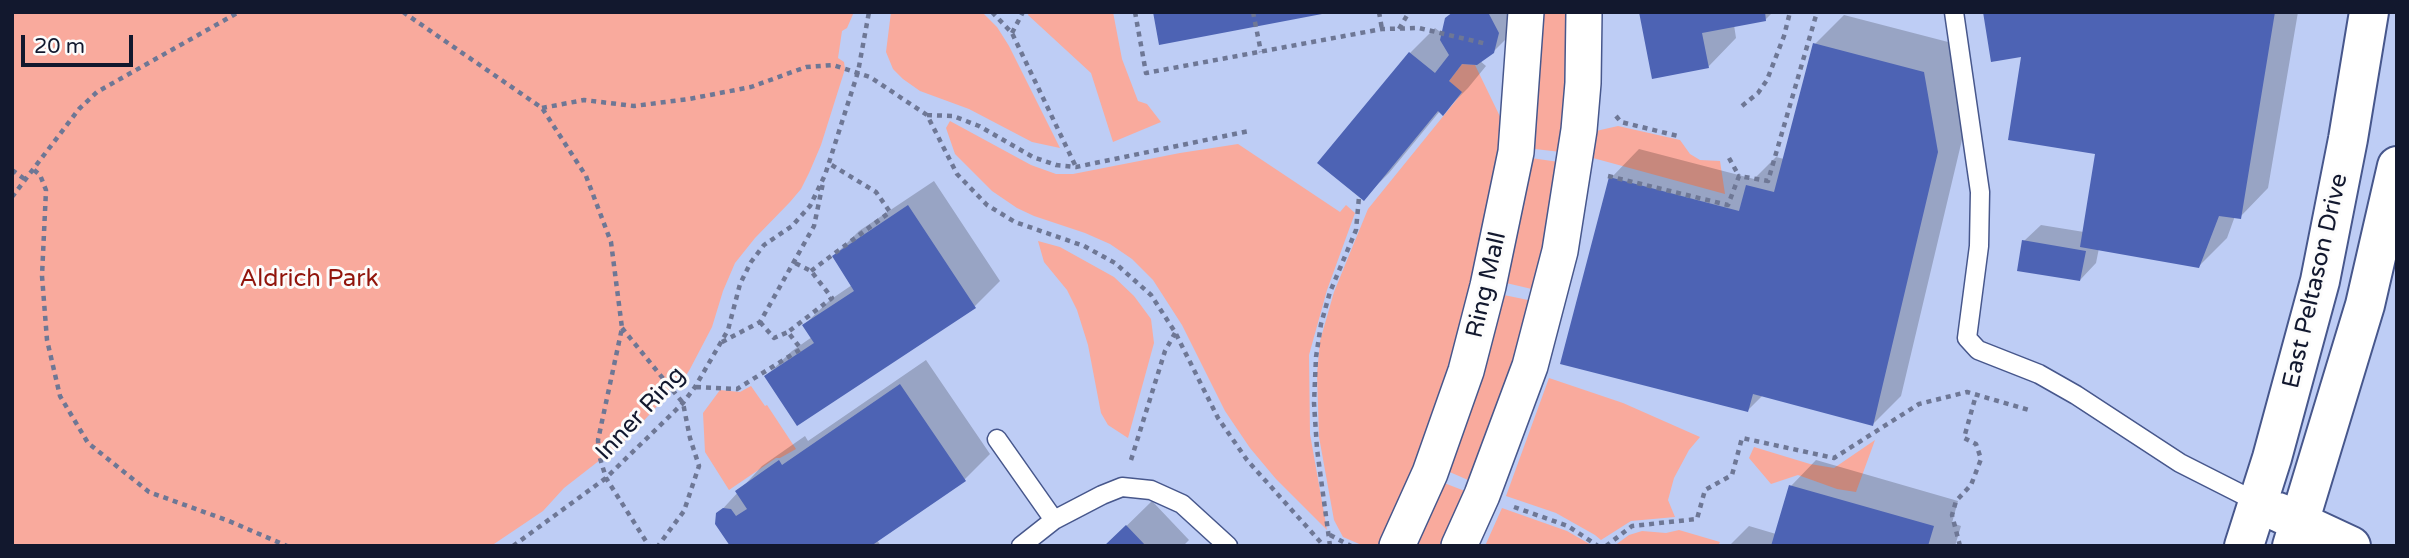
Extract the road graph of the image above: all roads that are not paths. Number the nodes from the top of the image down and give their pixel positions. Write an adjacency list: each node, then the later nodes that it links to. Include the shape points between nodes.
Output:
1 (1526, 12): 12 (street, Ring Mall, via 1516,152 1488,286 1462,383 1430,473)
2 (1584, 12): 13 (street, via 1583,83 1560,251 1530,366)
3 (1954, 12): 7 (lane, via 1980,192 1979,246 1967,338 1979,350 2076,395 2180,464)
4 (2369, 12): 7 (main road, East Peltason Drive, via 2320,281)
5 (2397, 166): 9 (main road, East Peltason Drive, via 2365,305)
6 (997, 439): 8 (lane)
7 (2257, 502): 9 (main road); 14 (main road, East Peltason Drive)
8 (1054, 520): 10 (lane); 11 (lane, via 1122,487 1151,490 1182,504)
9 (2296, 534): 15 (main road)
10 (1021, 546)
11 (1228, 546)
12 (1397, 546)
13 (1459, 546)
14 (2244, 546)
15 (2351, 546)

